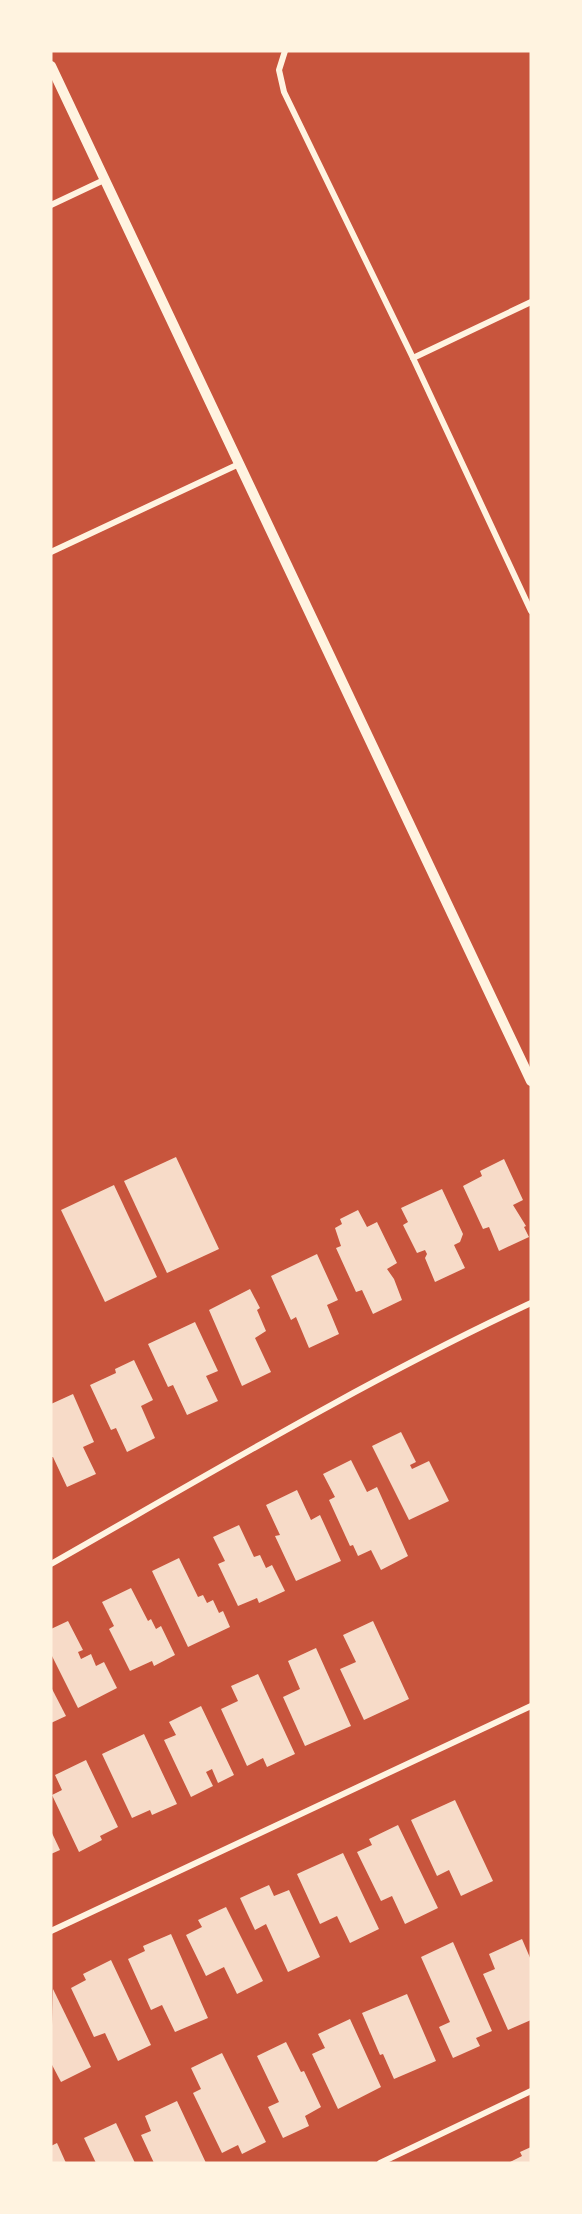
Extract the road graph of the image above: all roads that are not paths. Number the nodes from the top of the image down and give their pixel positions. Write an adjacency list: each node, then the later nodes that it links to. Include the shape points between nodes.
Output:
1 (283, 54): 6 (street, via 279,70 284,92)
2 (51, 66): 3 (street)
3 (104, 180): 4 (street); 7 (street)
4 (51, 205)
5 (531, 302): 6 (street)
6 (413, 358): 9 (street)
7 (239, 464): 8 (street); 10 (street)
8 (51, 552)
9 (531, 611)
10 (531, 1080)
11 (531, 1303): 12 (street, via 480,1326 305,1420)
12 (51, 1564)
13 (531, 1706): 14 (street)
14 (51, 1931)
15 (531, 2091): 16 (street)
16 (380, 2163)

